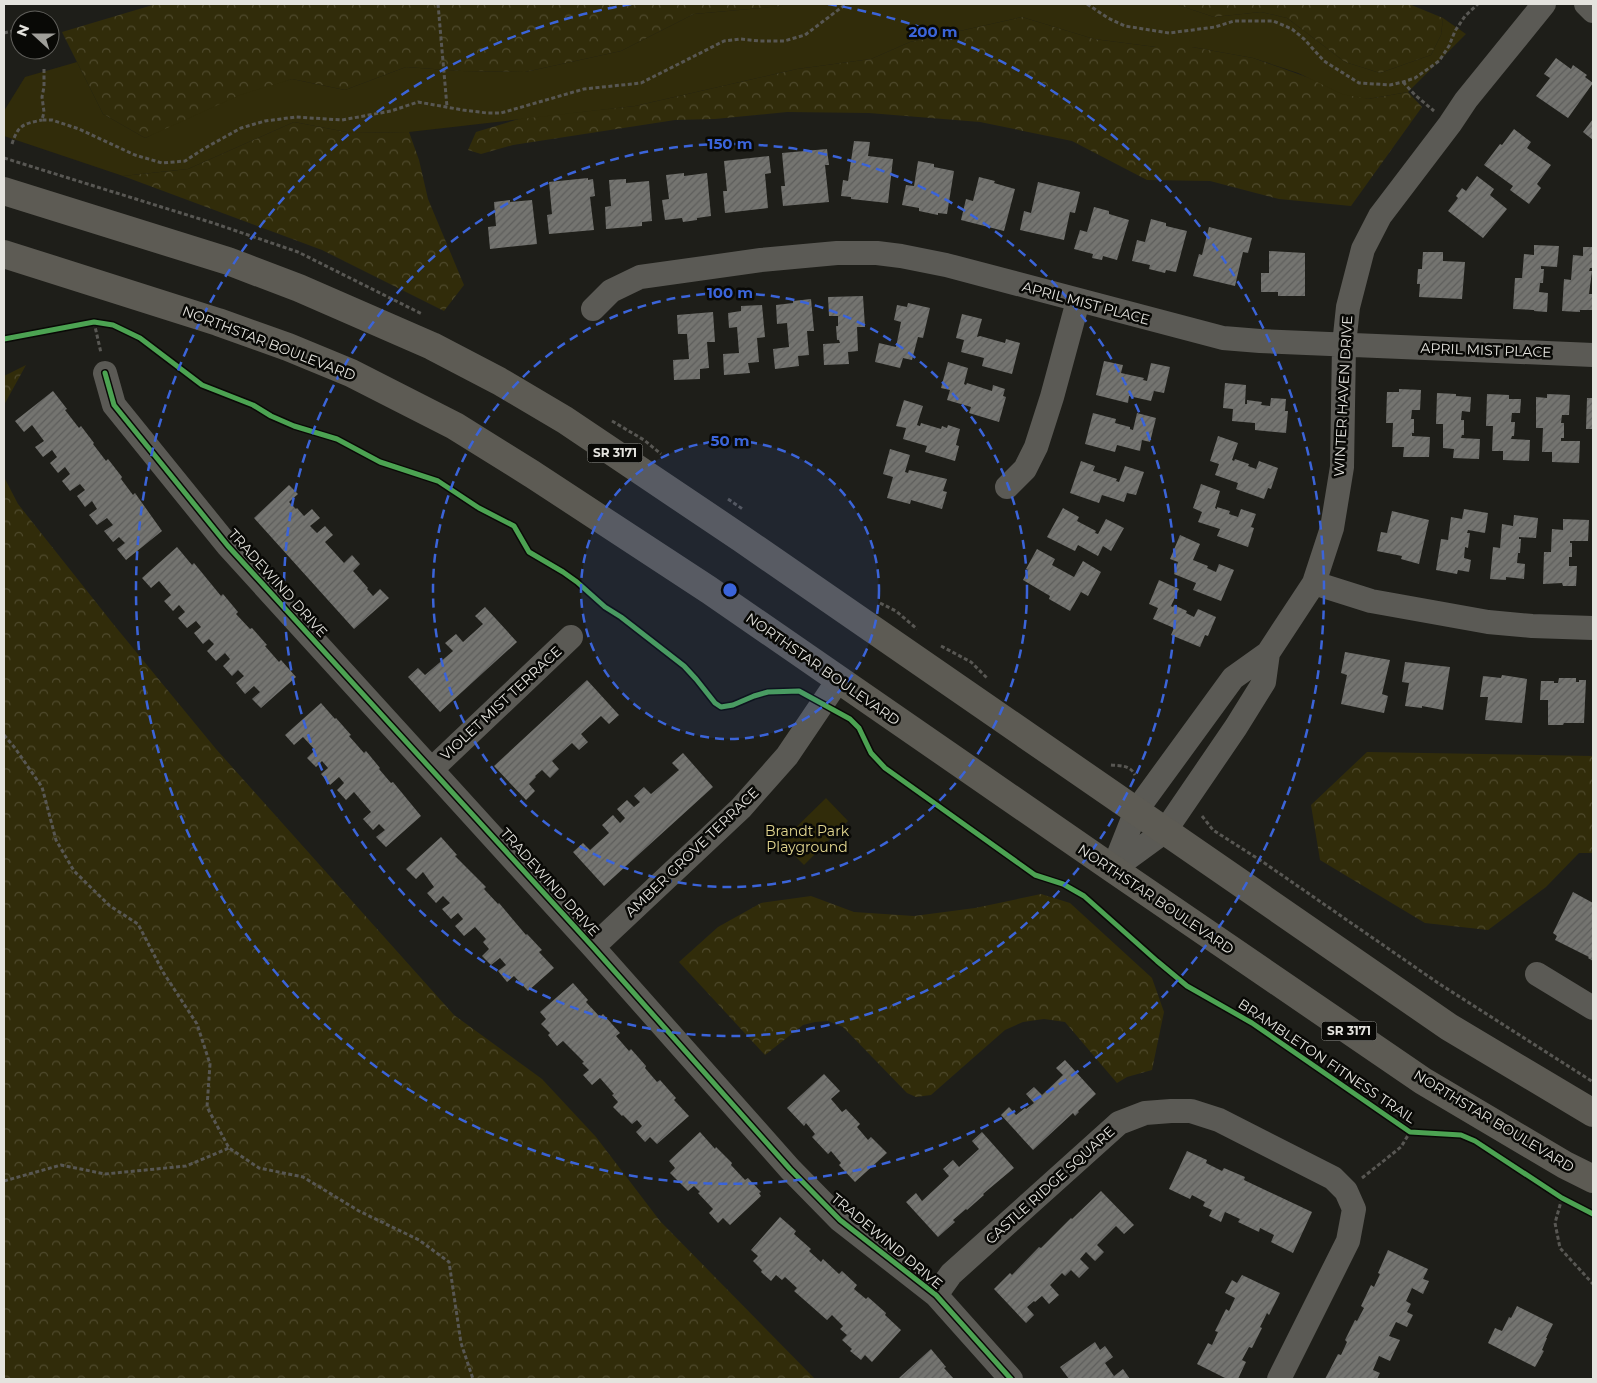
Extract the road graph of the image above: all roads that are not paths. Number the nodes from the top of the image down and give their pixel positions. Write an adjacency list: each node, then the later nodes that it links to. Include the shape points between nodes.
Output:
1 (1544, 4): 8 (street, WINTER HAVEN DRIVE, via 1466,100 1380,216 1363,249 1348,308)
2 (1586, 4): 3 (street)
3 (1593, 11)
4 (4, 191): 18 (main road, SR 3171, via 228,261 299,288 432,346 499,381 565,420 742,539)
5 (4, 254): 16 (main road, NORTHSTAR BOULEVARD / SR 3171, via 218,322 351,373 455,426 532,474)
6 (1078, 301): 7 (street, APRIL MIST PLACE, via 901,256 837,253 640,277 611,291); 8 (street, APRIL MIST PLACE, via 1223,338); 11 (street, via 1036,447 1025,469)
7 (593, 309)
8 (1344, 345): 9 (street, APRIL MIST PLACE); 12 (street, WINTER HAVEN DRIVE, via 1342,466 1332,528)
9 (1593, 354)
10 (105, 373): 17 (street, TRADEWIND DRIVE, via 114,405 228,546)
11 (1007, 488)
12 (1314, 583): 13 (street, via 1371,601 1488,622); 15 (street, WINTER HAVEN DRIVE)
13 (1593, 628)
14 (571, 637): 17 (street, VIOLET MIST TERRACE)
15 (1268, 653): 18 (street, WINTER HAVEN DRIVE, via 1233,678); 19 (street, WINTER HAVEN DRIVE, via 1264,682)
16 (839, 679): 20 (main road, NORTHSTAR BOULEVARD / SR 3171); 21 (street, AMBER GROVE TERRACE, via 788,756 741,808)
17 (432, 769): 21 (street, TRADEWIND DRIVE)
18 (1136, 811): 19 (main road, SR 3171); 20 (street, WINTER HAVEN DRIVE)
19 (1165, 831): 20 (street, WINTER HAVEN DRIVE); 24 (main road, SR 3171, via 1449,1027)
20 (1113, 869): 25 (main road, NORTHSTAR BOULEVARD / SR 3171, via 1423,1081)
21 (593, 947): 26 (street, TRADEWIND DRIVE, via 790,1169 840,1220)
22 (1536, 974): 23 (street)
23 (1593, 1008)
24 (1593, 1113)
25 (1593, 1179)
26 (936, 1295): 27 (street, TRADEWIND DRIVE); 28 (street, CASTLE RIDGE SQUARE, via 951,1274 1119,1123 1145,1113 1191,1111 1219,1120 1333,1178 1346,1191 1354,1209 1348,1241)
27 (1011, 1379)
28 (1280, 1379)

